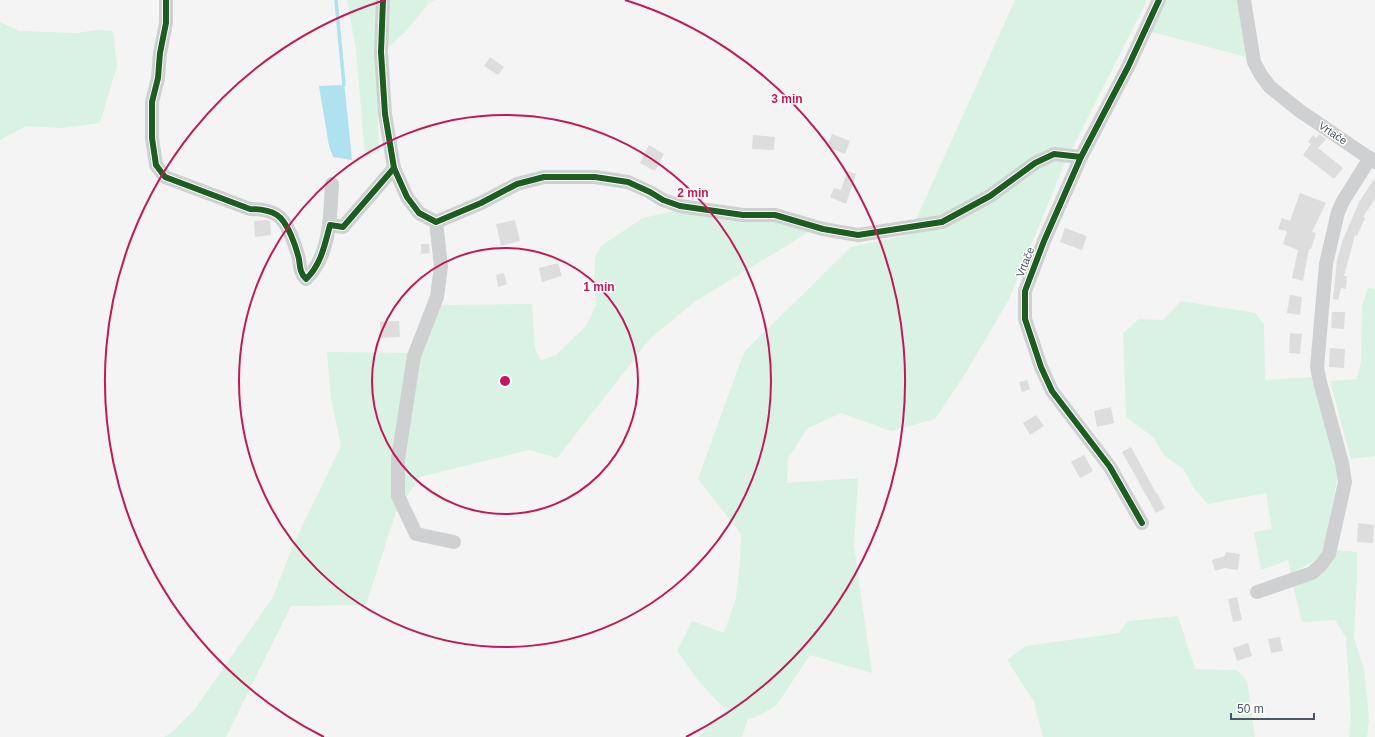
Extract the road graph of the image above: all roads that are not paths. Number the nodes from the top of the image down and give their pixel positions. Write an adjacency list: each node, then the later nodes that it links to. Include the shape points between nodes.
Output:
1 (166, 0): 10 (street, via 166,23 152,102 152,138 156,165 165,177 250,209 264,209 278,215 290,231 302,275 306,279 313,272 323,251)
2 (383, 0): 7 (street, via 381,60 385,114)
3 (1159, 0): 5 (street, Vrtače)
4 (1244, 0): 6 (street, Vrtače, via 1254,62 1270,87 1300,111)
5 (1082, 157): 9 (street, via 1054,154 1035,163 990,196 942,222 858,235 823,229 775,215 743,215 680,206 628,182 595,177 544,176 517,184); 11 (street, Vrtače, via 1044,241 1025,292 1025,319 1052,391 1110,467)
6 (1372, 160): 13 (street, via 1342,201 1326,264 1318,367 1345,482 1329,554 1312,573)
7 (394, 168): 9 (street, via 407,197 419,213); 10 (street, via 343,227)
8 (332, 184): 10 (street)
9 (436, 222): 12 (street, via 441,266 437,297 414,356 398,459 398,496 416,534)
10 (330, 225)
11 (1142, 523)
12 (454, 542)
13 (1256, 592)

